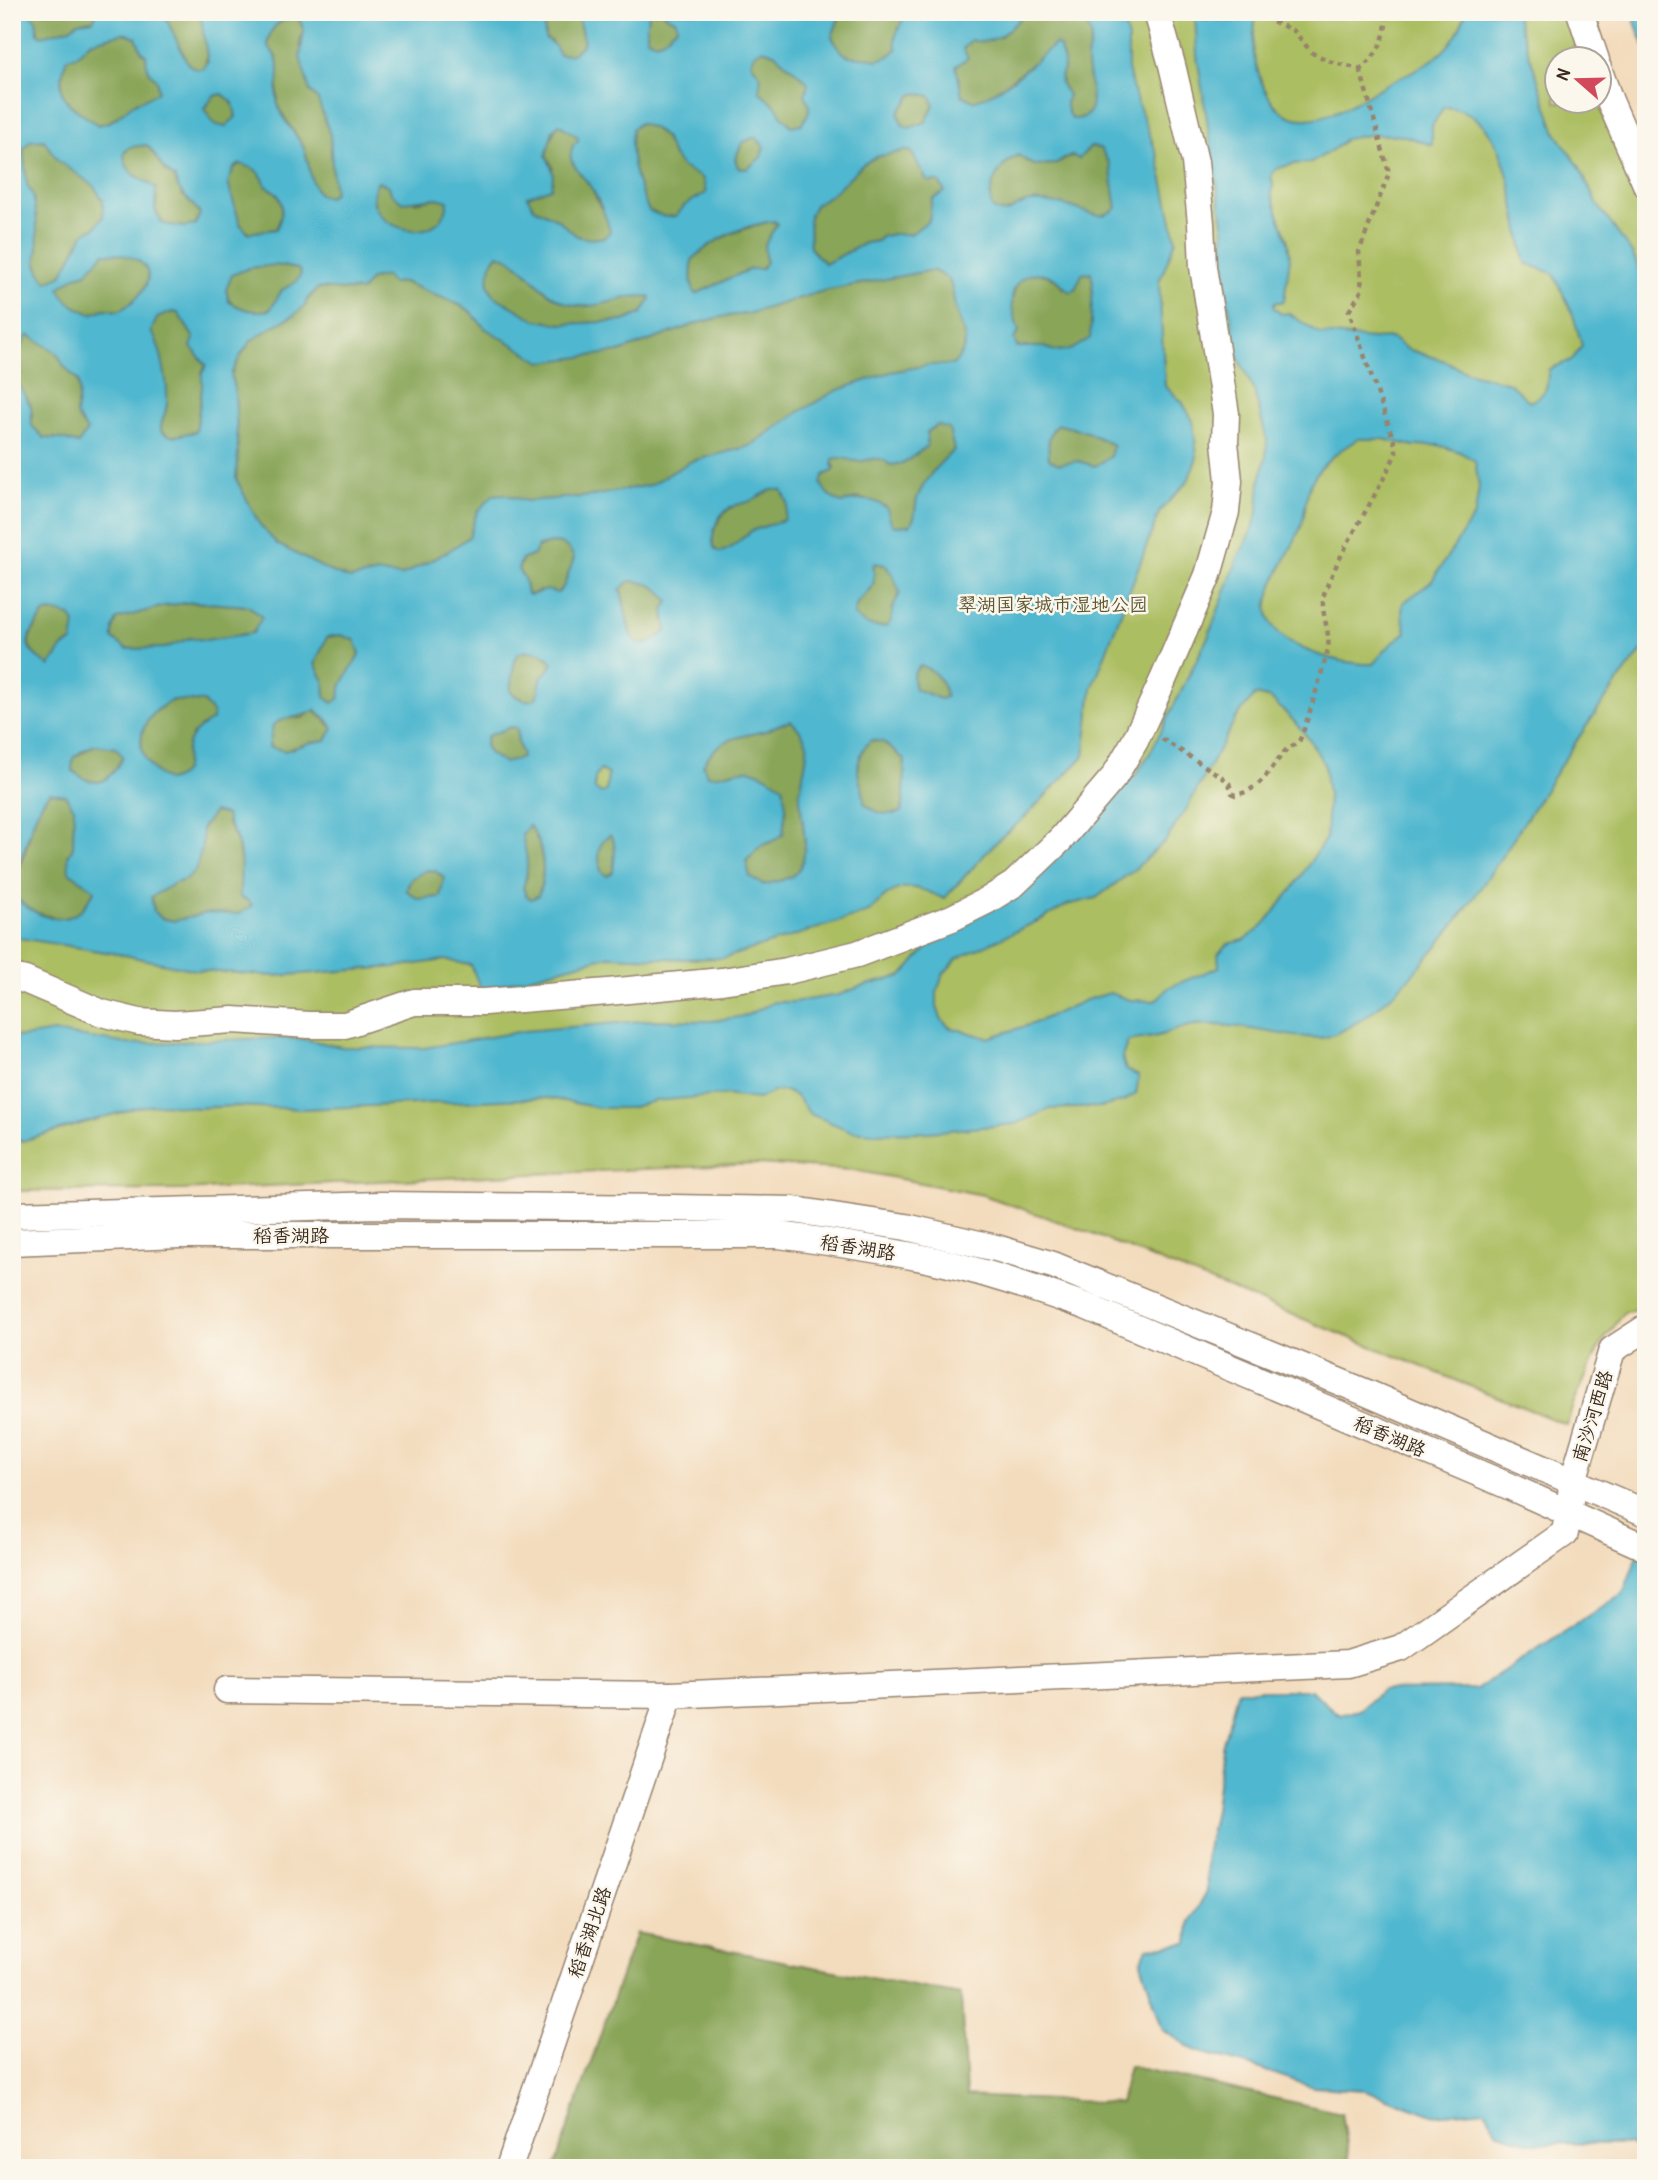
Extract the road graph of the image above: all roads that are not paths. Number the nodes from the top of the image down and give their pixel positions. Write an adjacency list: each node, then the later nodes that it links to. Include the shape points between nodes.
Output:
1 (1157, 12): 6 (street, via 1195,162 1203,267 1226,414 1226,512 1208,575 1121,765 1091,806 1014,884 917,932 857,954 787,971 608,992 485,1002 414,1002 345,1025 139,1022 102,1013)
2 (1580, 12): 3 (street)
3 (1591, 46)
4 (1612, 106): 5 (street)
5 (1646, 184)
6 (12, 977)
7 (12, 1215): 10 (street, 稻香湖路, via 380,1205 672,1208 794,1210 906,1227 1053,1265)
8 (12, 1242): 12 (street, 稻香湖路, via 179,1235 779,1236 860,1246 933,1260 1085,1306)
9 (1646, 1328): 10 (street, 南沙河西路, via 1612,1350)
10 (1573, 1481): 11 (street, 稻香湖路); 12 (street, 南沙河西路)
11 (1637, 1509)
12 (1568, 1513): 13 (street, 稻香湖路); 15 (street, 南沙河西路, via 1565,1533 1401,1648 1348,1664)
13 (1646, 1548)
14 (227, 1690): 15 (street, 南沙河西路)
15 (670, 1695): 16 (street, 稻香湖北路)
16 (509, 2168)

